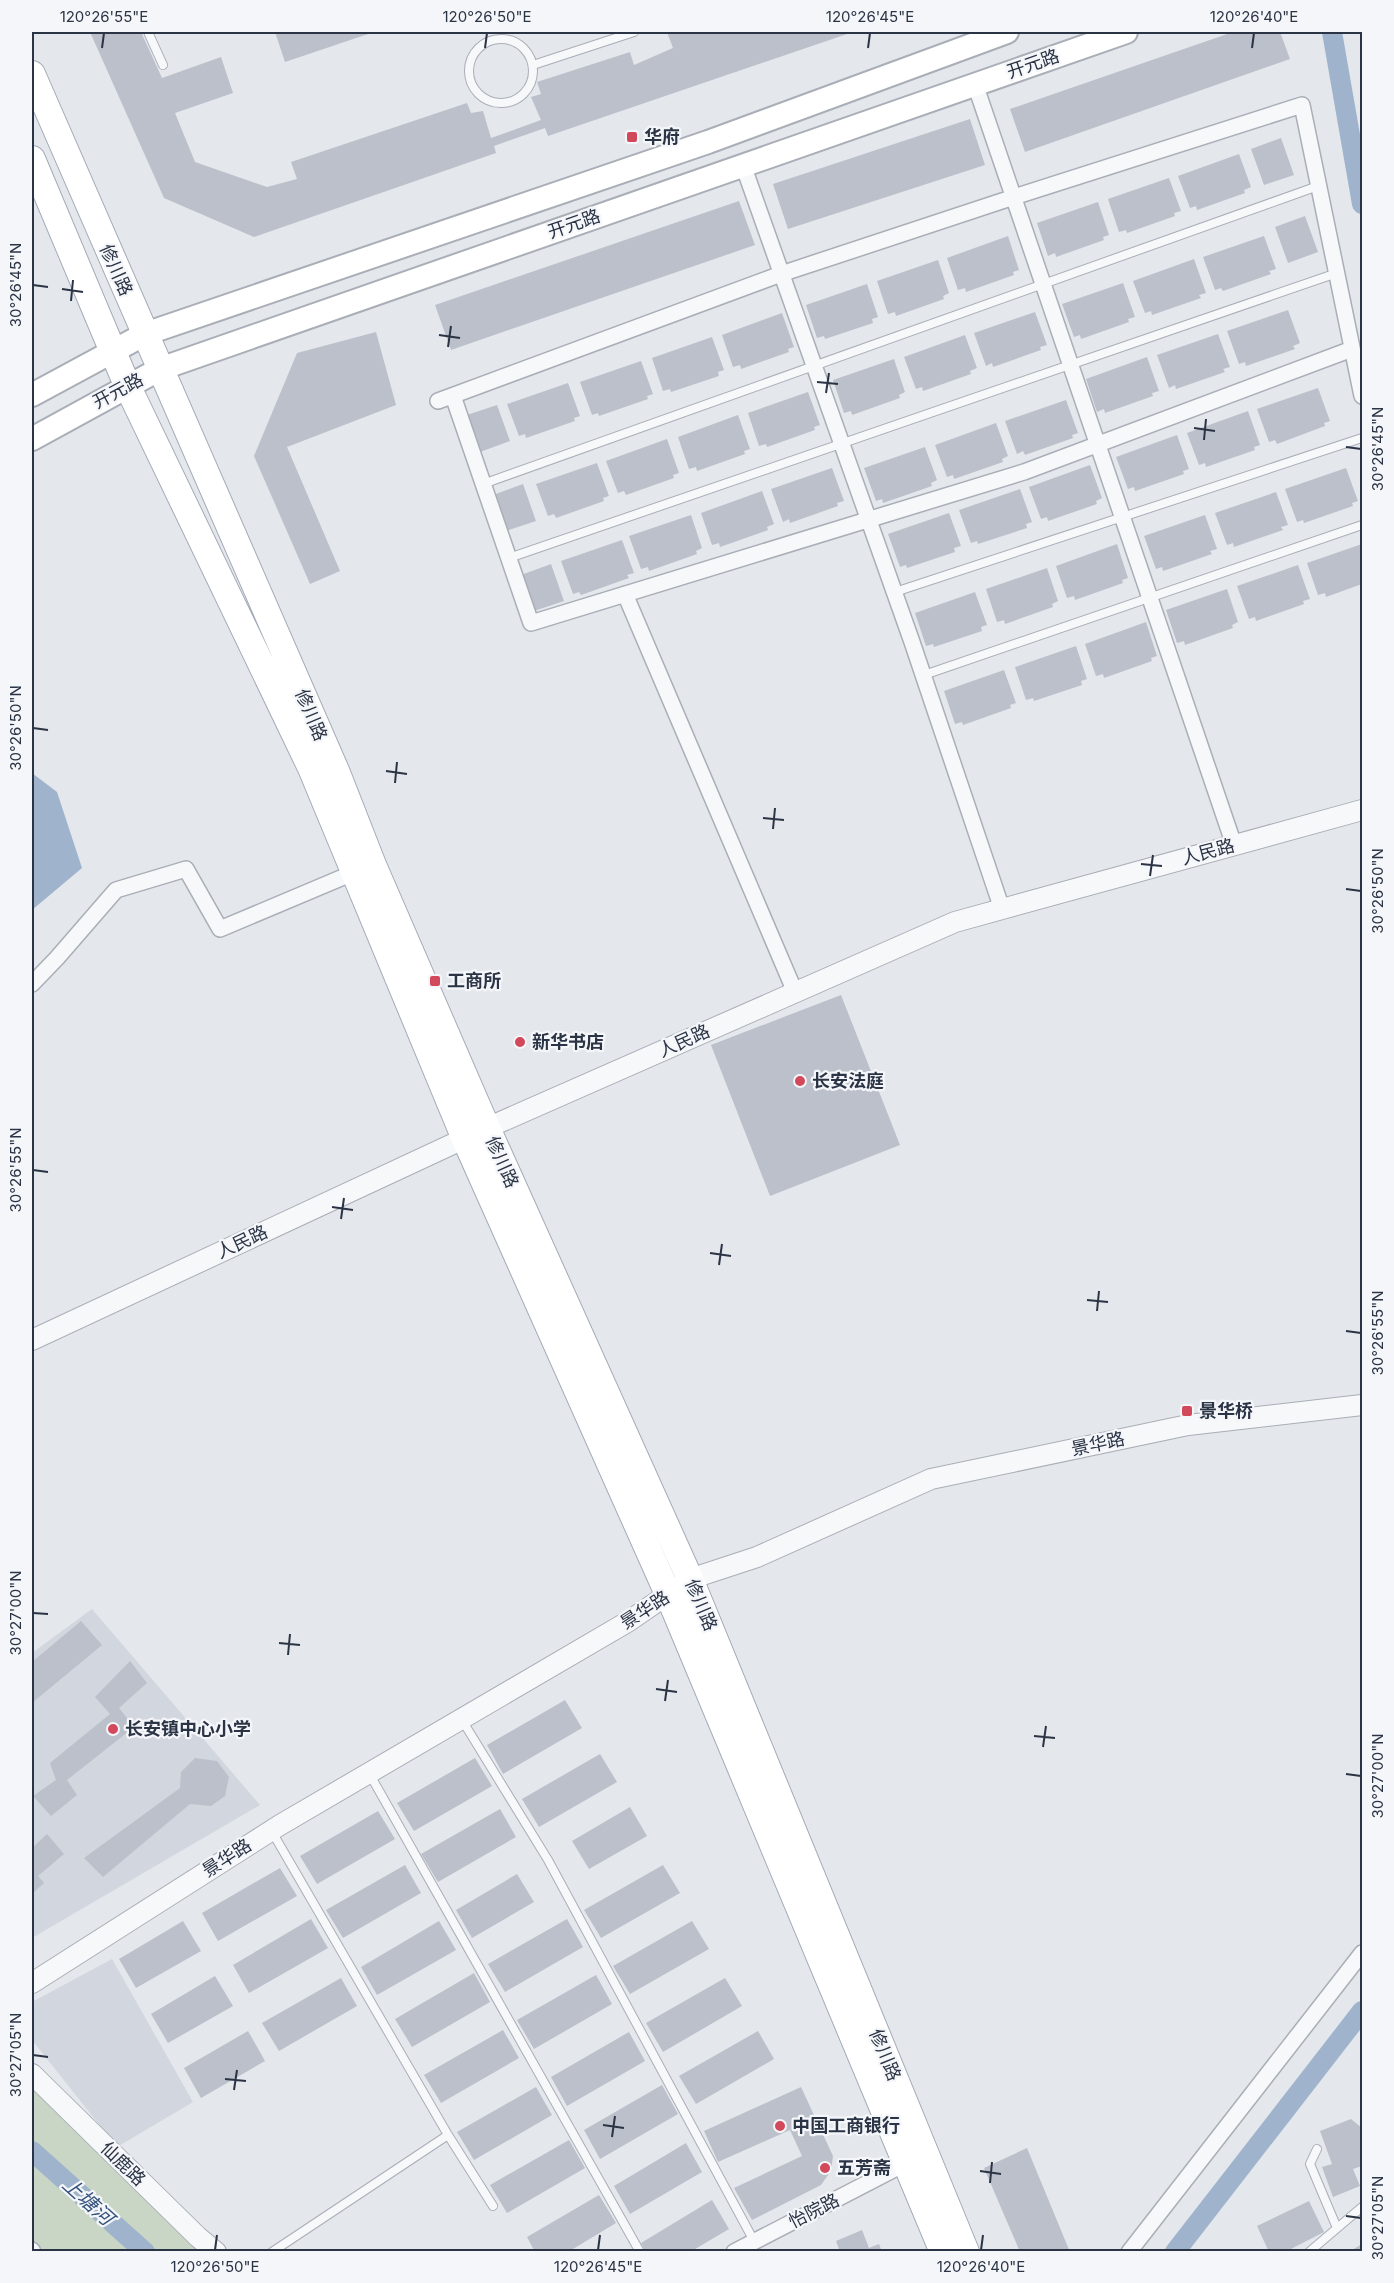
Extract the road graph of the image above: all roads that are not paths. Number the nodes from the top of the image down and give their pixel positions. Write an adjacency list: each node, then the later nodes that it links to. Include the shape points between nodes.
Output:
1 (148, 32): 5 (lane)
2 (634, 32): 6 (lane)
3 (1007, 32): 16 (main road, 开元路, via 708,141)
4 (1126, 32): 8 (main road, 开元路)
5 (163, 65)
6 (533, 66): 6 (lane, via 532,82 526,91 508,103 497,103 478,94 468,75 479,46 499,38 519,44)
7 (32, 74): 16 (main road, 修川路)
8 (975, 84): 10 (main road, 开元路); 12 (street)
9 (32, 159): 18 (main road, 修川路)
10 (743, 165): 14 (street); 21 (main road, 开元路)
11 (1318, 186): 12 (street, via 1302,105); 13 (street); 15 (lane)
12 (1014, 196): 14 (street); 15 (street)
13 (1337, 273): 17 (street); 19 (lane)
14 (781, 274): 20 (street); 29 (street, via 445,399)
15 (1043, 285): 19 (street); 20 (lane)
16 (145, 334): 18 (main road, 开元路); 21 (main road, 修川路)
17 (1352, 349): 24 (street); 28 (street)
18 (112, 351): 22 (main road, 修川路); 23 (main road, 开元路)
19 (1071, 365): 27 (lane); 28 (street)
20 (814, 366): 27 (street); 29 (lane)
21 (160, 369): 22 (main road, 开元路); 40 (main road, 修川路, via 337,773)
22 (127, 386): 26 (main road, 开元路); 40 (main road, 修川路)
23 (32, 395)
24 (1362, 396)
25 (1362, 438): 30 (lane)
26 (32, 439)
27 (842, 444): 31 (street); 33 (lane)
28 (1098, 444): 30 (street); 31 (street, via 1024,472)
29 (483, 484): 33 (street)
30 (1123, 517): 34 (lane); 36 (street)
31 (869, 519): 34 (street); 35 (street)
32 (1362, 525): 36 (lane)
33 (509, 558): 35 (street, via 531,623)
34 (895, 592): 37 (street)
35 (625, 594): 43 (street)
36 (1150, 597): 37 (lane); 39 (street)
37 (924, 675): 41 (street)
38 (1362, 810): 39 (street, 人民路)
39 (1234, 845): 41 (street, 人民路)
40 (363, 869): 42 (street, via 220,929 186,869 116,890); 44 (main road, 修川路)
41 (1002, 909): 43 (street, 人民路, via 955,922)
42 (32, 984)
43 (795, 992): 44 (street, 人民路)
44 (476, 1133): 45 (street, 人民路); 47 (main road, 修川路); 48 (main road, 修川路)
45 (32, 1340)
46 (1362, 1405): 47 (street, 景华路, via 1188,1425 931,1479 757,1557)
47 (690, 1579): 48 (street, 景华路); 57 (main road, 修川路)
48 (668, 1594): 49 (street, 景华路); 57 (main road, 修川路)
49 (462, 1719): 50 (street, 景华路); 61 (lane, via 548,1860)
50 (369, 1773): 51 (street, 景华路); 64 (lane)
51 (271, 1830): 53 (street, 景华路); 55 (lane)
52 (1362, 1953): 68 (street)
53 (32, 1983)
54 (32, 2074): 62 (street, 仙鹿路)
55 (448, 2135): 58 (lane); 63 (lane)
56 (1317, 2149): 60 (lane, via 1310,2164)
57 (916, 2158): 61 (street, 怡院路); 66 (main road, 修川路); 67 (main road, 修川路)
58 (493, 2206)
59 (1362, 2207): 60 (lane)
60 (1337, 2228): 69 (lane)
61 (754, 2241): 65 (street, 怡院路)
62 (216, 2252)
63 (272, 2252)
64 (640, 2252)
65 (734, 2252)
66 (943, 2252)
67 (966, 2252)
68 (1129, 2252)
69 (1309, 2252)

